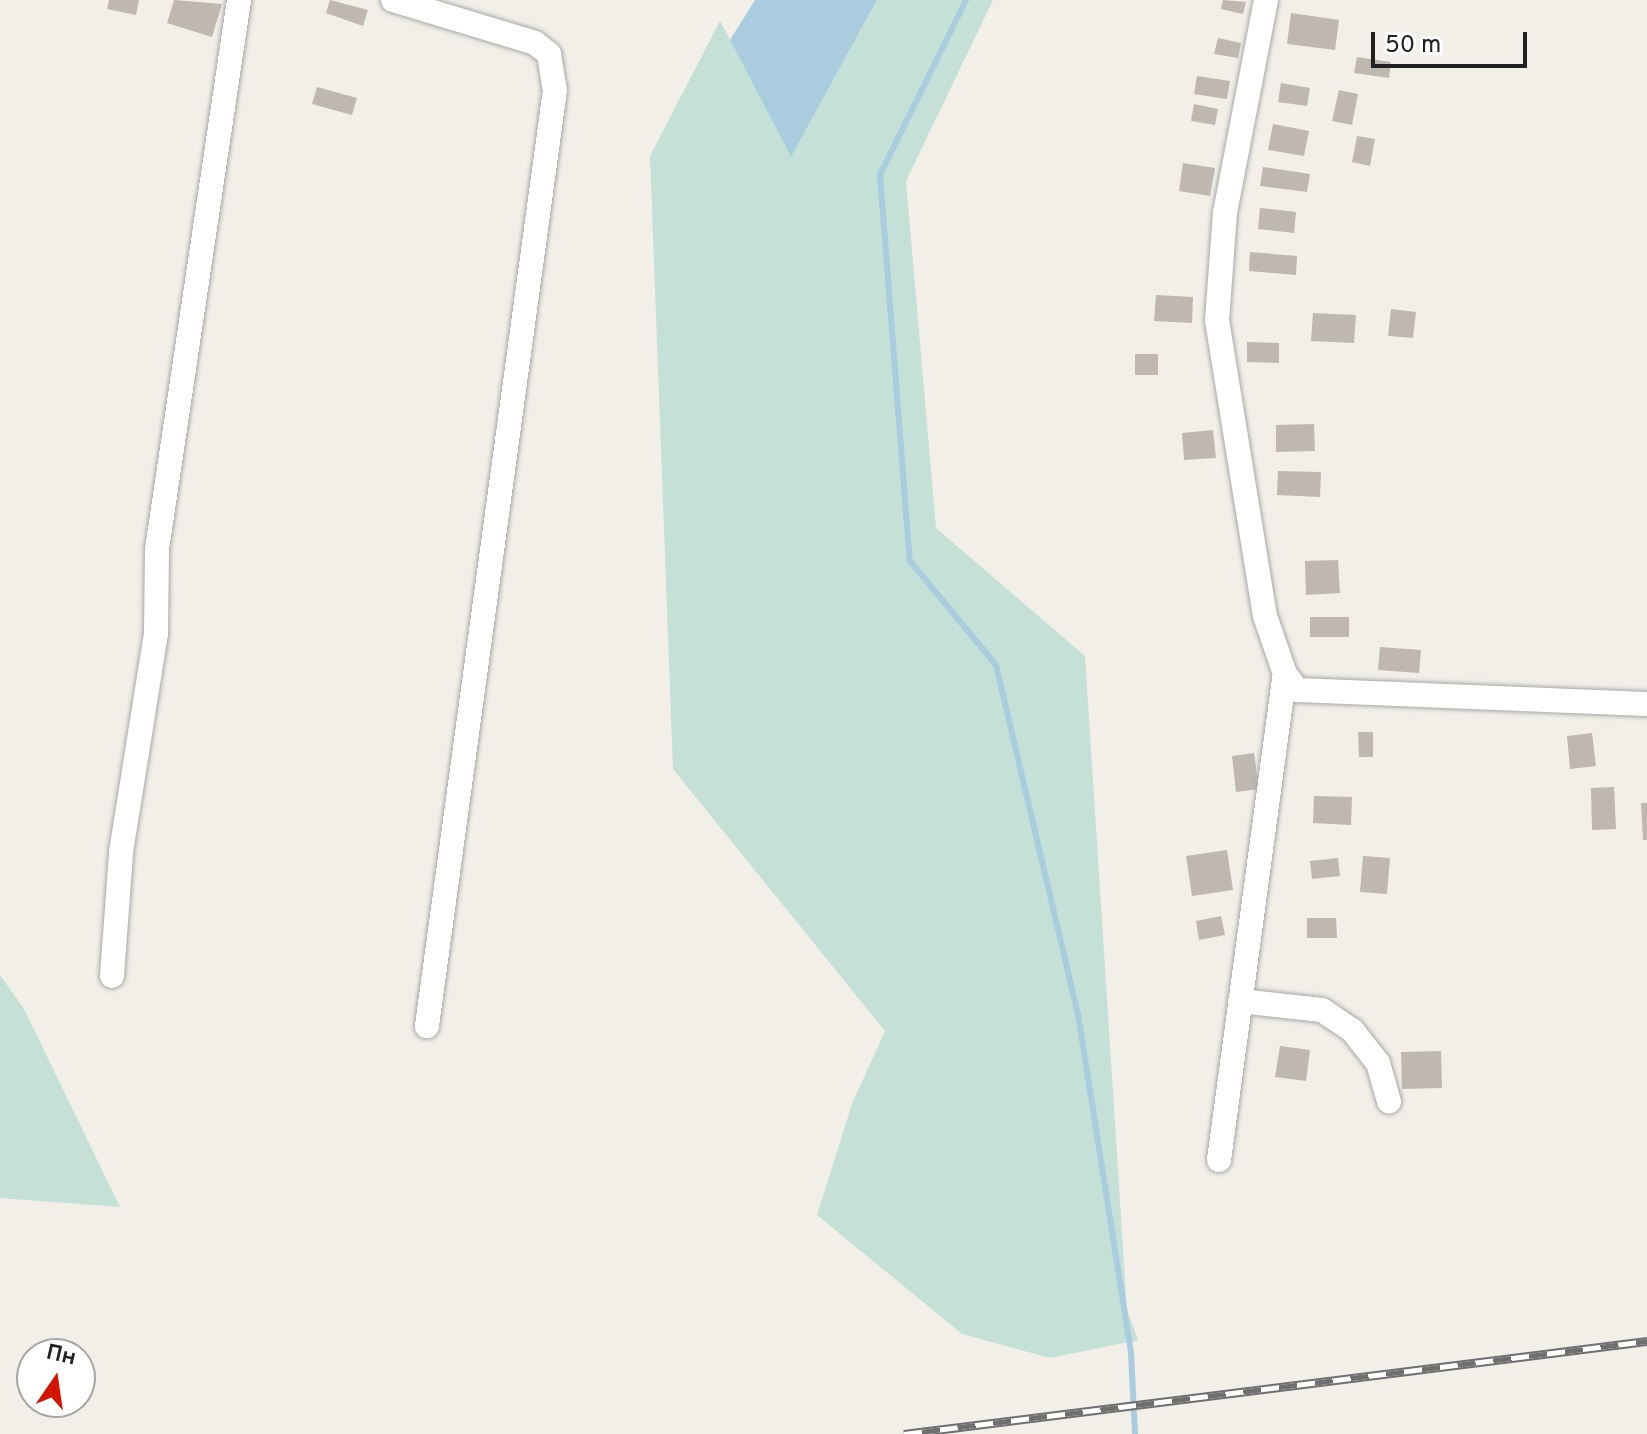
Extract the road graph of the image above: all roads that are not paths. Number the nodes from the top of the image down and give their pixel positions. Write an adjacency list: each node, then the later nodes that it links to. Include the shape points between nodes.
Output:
1 (239, 0): 6 (street, via 157,549 156,633 121,852)
2 (1266, 0): 4 (street, via 1225,212 1217,320 1265,616)
3 (405, 2): 8 (street, via 535,43 549,54 555,90)
4 (1285, 674): 5 (street, via 1297,690); 7 (street)
5 (1647, 704)
6 (112, 976)
7 (1240, 1001): 9 (street, via 1322,1010 1352,1030 1378,1063); 10 (street)
8 (427, 1026)
9 (1389, 1101)
10 (1219, 1160)

